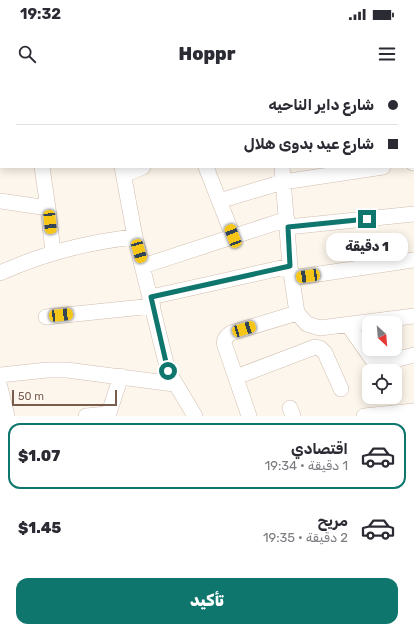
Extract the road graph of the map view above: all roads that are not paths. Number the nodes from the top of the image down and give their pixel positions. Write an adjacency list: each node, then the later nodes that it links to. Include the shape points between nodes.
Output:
1 (42, 168): 9 (street)
2 (138, 168): 5 (street)
3 (206, 168): 8 (street)
4 (369, 168): 6 (street)
5 (123, 171): 13 (street)
6 (283, 174): 8 (street); 11 (street)
7 (0, 201): 9 (street)
8 (220, 201): 12 (street)
9 (48, 208): 14 (street)
10 (414, 214): 11 (street)
11 (287, 223): 12 (street); 18 (street)
12 (233, 236): 16 (street)
13 (135, 237): 14 (street); 16 (street)
14 (53, 252): 17 (street)
15 (414, 260): 18 (street)
16 (143, 266): 19 (street)
17 (1, 271)
18 (291, 272): 19 (street); 20 (street)
19 (152, 302): 22 (street); 28 (street, via 168,371)
20 (297, 313): 23 (street, via 307,324 320,328); 27 (street, via 226,336 225,346)
21 (414, 316): 23 (street)
22 (46, 317)
23 (348, 325): 24 (street, via 375,363)
24 (414, 355)
25 (0, 375): 26 (street, via 47,370)
26 (121, 376): 28 (street); 32 (street)
27 (236, 377): 30 (street, via 314,347 325,353); 36 (street)
28 (174, 384): 35 (street)
29 (0, 387): 33 (street)
30 (341, 389)
31 (414, 411): 37 (street)
32 (108, 415): 34 (street)
33 (7, 416)
34 (86, 416)
35 (195, 416)
36 (249, 416)
37 (364, 416)

